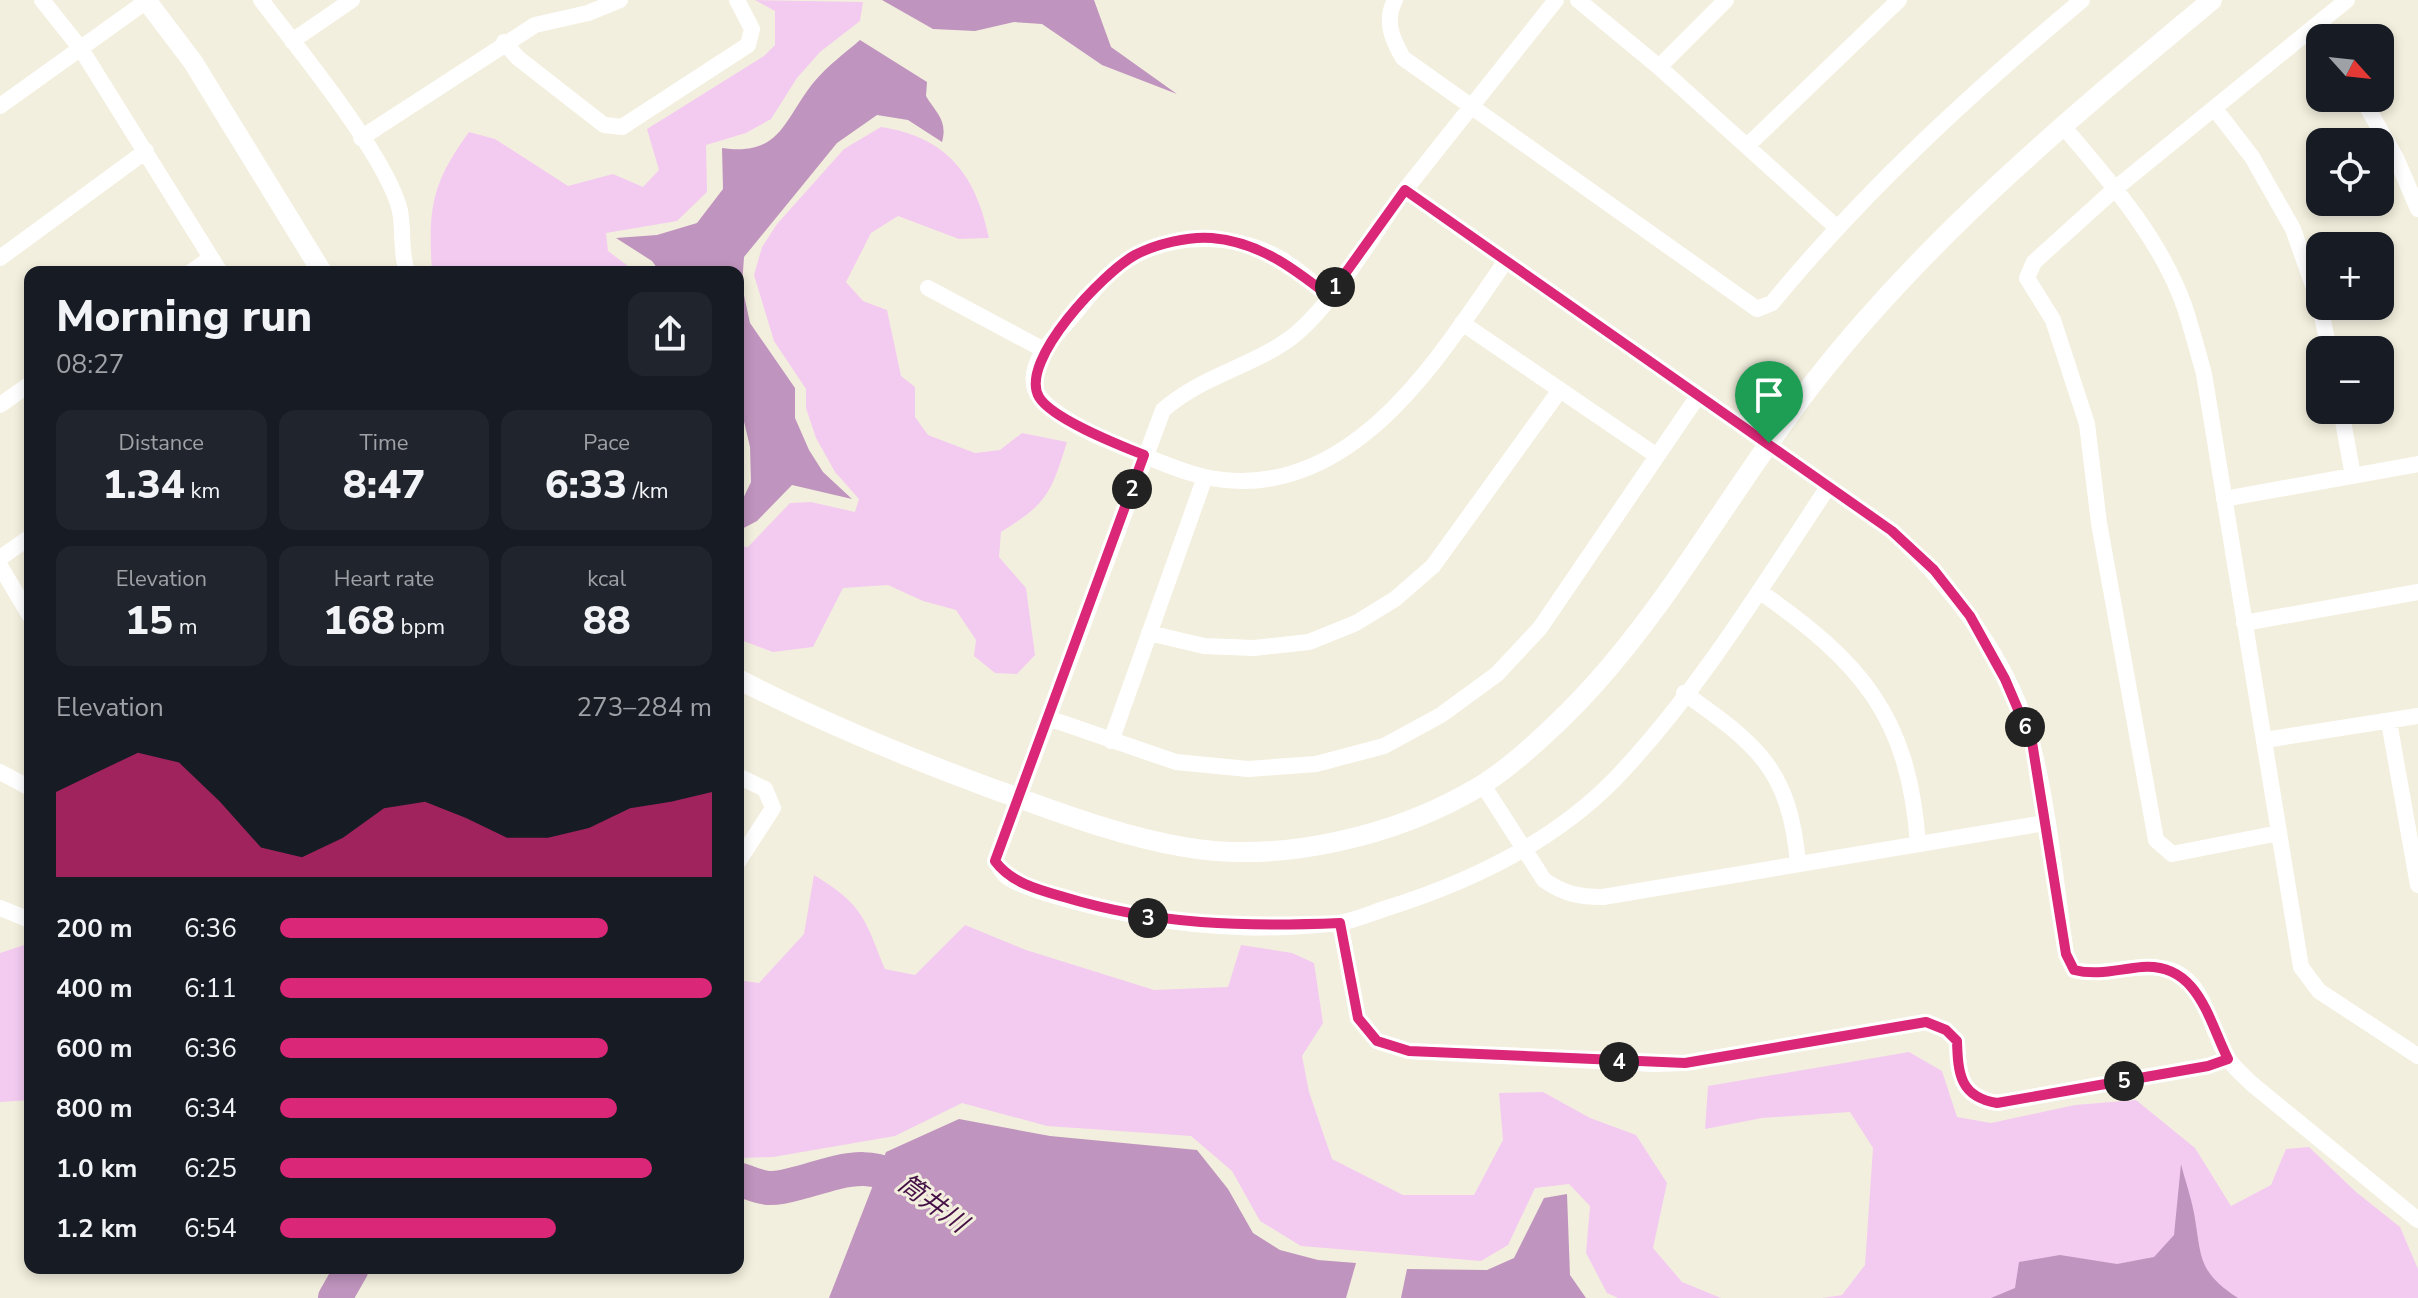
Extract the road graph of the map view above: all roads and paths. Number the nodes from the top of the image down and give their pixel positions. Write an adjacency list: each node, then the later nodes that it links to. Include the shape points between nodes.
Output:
1 (42, 0): 19 (street)
2 (147, 0): 19 (street); 36 (street, via 193,62)
3 (261, 0): 16 (street)
4 (352, 0): 16 (street)
5 (620, 0): 18 (street, via 535,25)
6 (737, 0): 18 (street, via 752,29 748,45 622,127 604,125)
7 (1395, 0): 21 (street, via 1390,36 1403,58)
8 (1556, 0): 21 (street)
9 (1578, 0): 20 (street)
10 (1726, 0): 20 (street)
11 (1899, 0): 27 (street)
12 (2082, 0): 32 (street, via 1903,157)
13 (2212, 0): 25 (street)
14 (2347, 0): 15 (street)
15 (2325, 24)
16 (292, 41): 26 (street)
17 (2306, 41): 23 (street)
18 (504, 42): 26 (street)
19 (81, 49): 22 (street); 28 (street)
20 (1659, 67): 27 (street)
21 (1470, 105): 30 (street); 32 (street, via 1757,309 1772,303)
22 (0, 106)
23 (2215, 109): 29 (street); 38 (street, via 2252,157 2293,229)
24 (2370, 112): 31 (street)
25 (2062, 125): 29 (street); 48 (street, via 1974,205 1882,302)
26 (361, 138): 37 (street, via 400,212)
27 (1747, 146): 32 (street)
28 (146, 151): 33 (street); 35 (street)
29 (2116, 188): 55 (street, via 2184,306 2204,374); 77 (street, via 2034,262 2027,278 2053,320 2087,424 2099,523 2156,840 2172,854)
30 (1405, 190): 34 (street); 40 (street)
31 (2418, 209)
32 (1835, 226)
33 (0, 258)
34 (1505, 262): 41 (street); 45 (street)
35 (215, 265)
36 (318, 266)
37 (405, 266)
38 (2306, 266)
39 (928, 288): 42 (street)
40 (1329, 296): 42 (street, via 1281,259 1248,245 1210,238 1171,243 1136,255 1104,279); 49 (street, via 1291,337 1187,389 1163,410)
41 (1462, 323): 44 (street); 53 (street, via 1379,424 1330,457 1288,475)
42 (1044, 350): 49 (street, via 1034,384 1040,400 1092,434)
43 (24, 388): 46 (street)
44 (1560, 390): 50 (street); 63 (street, via 1433,566 1356,623 1309,642 1254,648 1204,646)
45 (1698, 396): 48 (street); 50 (street)
46 (0, 405)
47 (2344, 424): 52 (street)
48 (1769, 443): 54 (street); 74 (street, via 1601,677)
49 (1144, 455): 53 (street); 67 (street)
50 (1657, 456): 70 (street, via 1540,628 1497,674 1441,715 1384,746 1316,764 1248,769 1176,762)
51 (2418, 464): 52 (street)
52 (2353, 476): 55 (street)
53 (1205, 477): 63 (street)
54 (1828, 487): 59 (street); 76 (street, via 1934,570 1970,616 2032,742)
55 (2224, 499): 62 (street)
56 (24, 541): 57 (street)
57 (0, 558)
58 (0, 566): 61 (street)
59 (1759, 591): 65 (street); 78 (street, via 1809,626 1852,667 1882,707 1915,793)
60 (2418, 592): 62 (street)
61 (24, 606)
62 (2244, 623): 69 (street)
63 (1149, 633): 70 (street)
64 (744, 682): 75 (street, via 834,728)
65 (1684, 693): 79 (street, via 1612,781); 81 (street, via 1766,759 1795,824)
66 (2418, 716): 68 (street)
67 (1048, 718): 70 (street); 75 (street)
68 (2389, 722): 69 (street); 82 (street)
69 (2265, 740): 77 (street)
70 (1111, 741)
71 (0, 772): 73 (street)
72 (744, 779): 80 (street, via 765,789 773,808)
73 (24, 785)
74 (1483, 785): 75 (street, via 1409,820 1338,842 1270,851 1174,845 1113,831); 79 (street)
75 (1018, 798): 85 (street, via 995,861 1006,876 1108,910 1168,921 1257,927)
76 (2045, 823): 78 (street); 87 (street, via 2066,954 2074,970 2091,974 2164,968 2186,978 2202,998)
77 (2279, 833): 86 (street, via 2301,967 2319,991)
78 (1918, 844): 81 (street)
79 (1523, 851): 81 (street, via 1544,880 1578,897); 85 (street, via 1431,895)
80 (744, 853)
81 (1798, 864)
82 (2418, 885)
83 (0, 908): 84 (street)
84 (24, 918)
85 (1340, 923): 87 (street, via 1358,1018 1377,1041 1409,1051 1685,1063 1926,1022 1957,1041 1958,1074 1965,1090 1997,1103)
86 (2418, 1056)
87 (2228, 1059): 88 (street)
88 (2418, 1220)

